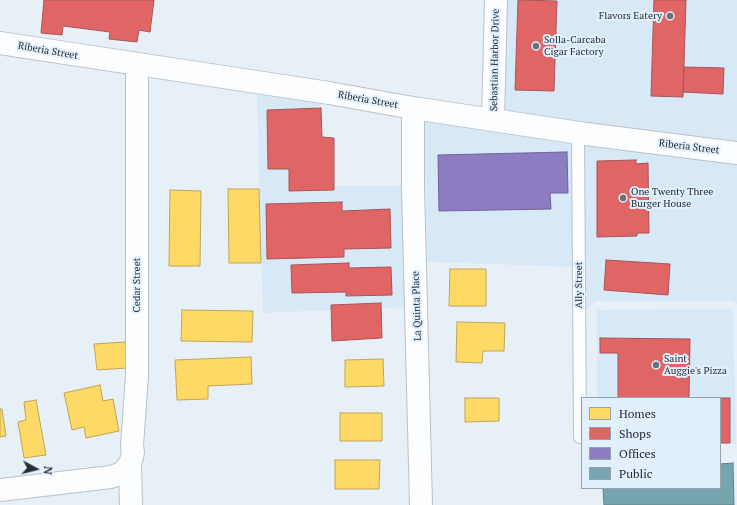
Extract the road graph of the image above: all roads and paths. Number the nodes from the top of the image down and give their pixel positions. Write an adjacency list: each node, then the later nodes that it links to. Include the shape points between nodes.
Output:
1 (496, 0): 5 (street, Sebastian Harbor Drive)
2 (0, 43): 3 (street, Riberia Street)
3 (137, 65): 4 (street, Riberia Street); 9 (street, Cedar Street, via 137,376 133,453)
4 (413, 108): 5 (street, Riberia Street); 12 (street, La Quinta Place)
5 (493, 120): 6 (street, Riberia Street)
6 (578, 133): 7 (street, Riberia Street); 8 (lane, Ally Street)
7 (737, 154)
8 (580, 437)
9 (130, 464): 10 (street, via 122,473 111,477); 11 (street, Cedar Street)
10 (0, 490)
11 (131, 505)
12 (421, 505)

